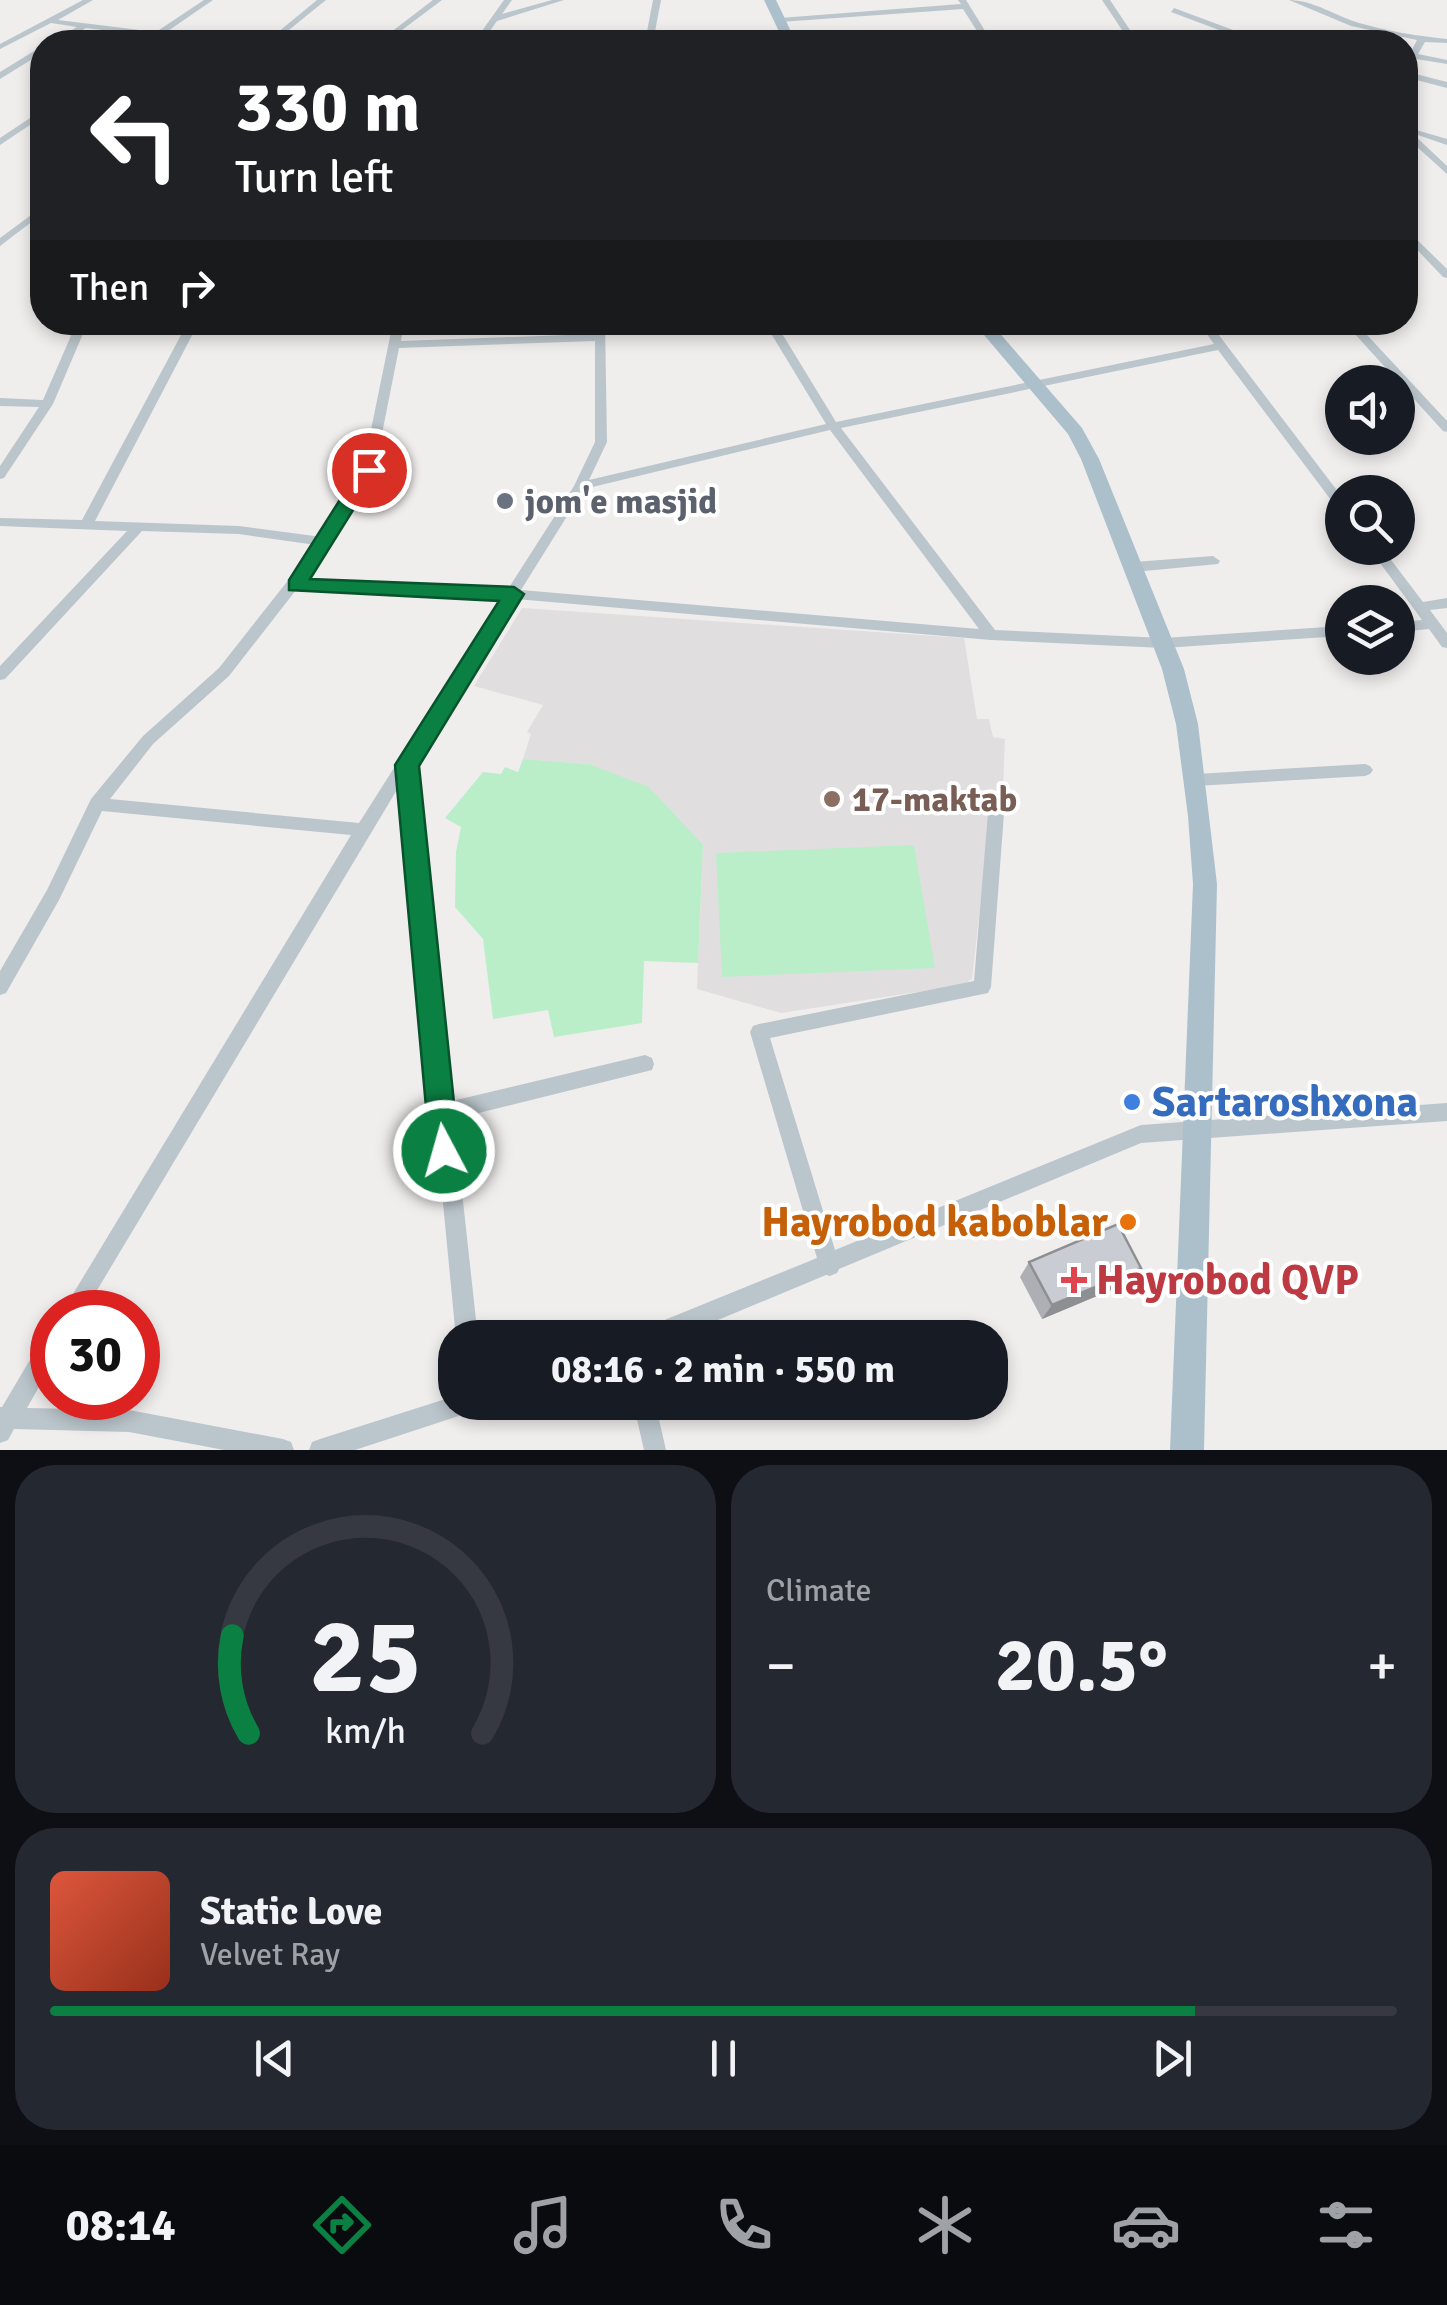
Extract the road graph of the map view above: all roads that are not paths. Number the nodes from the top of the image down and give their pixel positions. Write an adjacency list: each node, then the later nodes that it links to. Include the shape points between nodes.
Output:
1 (89, 0): 17 (street)
2 (209, 0): 22 (street)
3 (322, 0): 23 (street)
4 (438, 0): 24 (street)
5 (508, 0): 15 (street)
6 (560, 0): 15 (street)
7 (656, 0): 26 (street)
8 (770, 0): 16 (main road)
9 (1106, 0): 29 (street)
10 (1292, 0): 13 (street)
11 (1321, 0): 13 (street)
12 (964, 3): 16 (street); 28 (street)
13 (1303, 6): 31 (street)
14 (1174, 10): 30 (street)
15 (494, 19): 25 (street)
16 (780, 20): 27 (main road)
17 (50, 21): 18 (street); 19 (street)
18 (84, 26): 20 (street); 21 (street)
19 (33, 30)
20 (77, 30)
21 (116, 30)
22 (164, 30)
23 (285, 30)
24 (398, 30)
25 (486, 30)
26 (651, 30)
27 (785, 30)
28 (981, 30)
29 (1126, 30)
30 (1226, 30)
31 (1381, 30)
32 (30, 32): 37 (street)
33 (1418, 38): 34 (street)
34 (1422, 39): 35 (street); 36 (street)
35 (1447, 42)
36 (1418, 47)
37 (0, 48)
38 (30, 57): 41 (street)
39 (1418, 57): 40 (street)
40 (1447, 62)
41 (0, 76)
42 (1418, 77): 43 (street)
43 (1447, 86)
44 (30, 122): 46 (street)
45 (1418, 133): 48 (street)
46 (0, 142)
47 (1418, 142): 49 (street)
48 (1447, 142)
49 (1447, 171)
50 (30, 219): 51 (street)
51 (0, 243)
52 (1418, 245): 53 (street)
53 (1447, 275)
54 (77, 335): 66 (street)
55 (187, 335): 73 (street)
56 (396, 335): 62 (street)
57 (776, 335): 67 (street)
58 (992, 335): 64 (main road)
59 (1213, 335): 63 (street)
60 (1361, 335): 68 (street)
61 (602, 337): 62 (street); 71 (street, via 601,442)
62 (394, 346): 75 (street, via 369,470)
63 (1222, 346): 64 (street); 70 (street)
64 (1034, 382): 67 (street); 78 (main road, via 1076,432)
65 (0, 402): 66 (street)
66 (47, 404): 69 (street)
67 (834, 426): 71 (street); 86 (street)
68 (1447, 428)
69 (0, 475)
70 (1325, 483)
71 (580, 486): 80 (street)
72 (0, 522): 73 (street)
73 (87, 524): 74 (street)
74 (140, 526): 75 (street); 89 (street)
75 (326, 542): 79 (street)
76 (1212, 561): 78 (street)
77 (1387, 565): 82 (street)
78 (1134, 567): 87 (main road)
79 (296, 585): 80 (street); 93 (street, via 224,672 148,740)
80 (514, 594): 86 (street); 90 (street)
81 (1447, 603): 82 (street)
82 (1420, 607): 83 (street)
83 (1433, 624): 84 (street); 88 (street)
84 (1415, 626)
85 (1325, 631): 87 (street)
86 (991, 635): 87 (street)
87 (1164, 643): 92 (main road)
88 (1447, 643)
89 (0, 675)
90 (407, 765): 95 (street); 99 (street)
91 (1365, 770): 92 (street)
92 (1196, 780): 100 (main road, via 1205,884)
93 (97, 804): 95 (street); 96 (street)
94 (996, 812): 101 (street, via 982,987 759,1032)
95 (362, 830): 102 (street)
96 (0, 986)
97 (645, 1064): 99 (street)
98 (1447, 1112): 100 (street)
99 (440, 1113): 103 (street)
100 (1194, 1132): 101 (street, via 1142,1134); 113 (main road)
101 (830, 1266): 104 (street)
102 (85, 1290)
103 (464, 1320)
104 (694, 1320)
105 (30, 1379): 108 (street)
106 (438, 1412): 111 (street)
107 (648, 1420): 112 (street)
108 (2, 1424): 109 (street, via 128,1421)
109 (231, 1444): 110 (street)
110 (283, 1450)
111 (320, 1450)
112 (656, 1450)
113 (1188, 1450)

